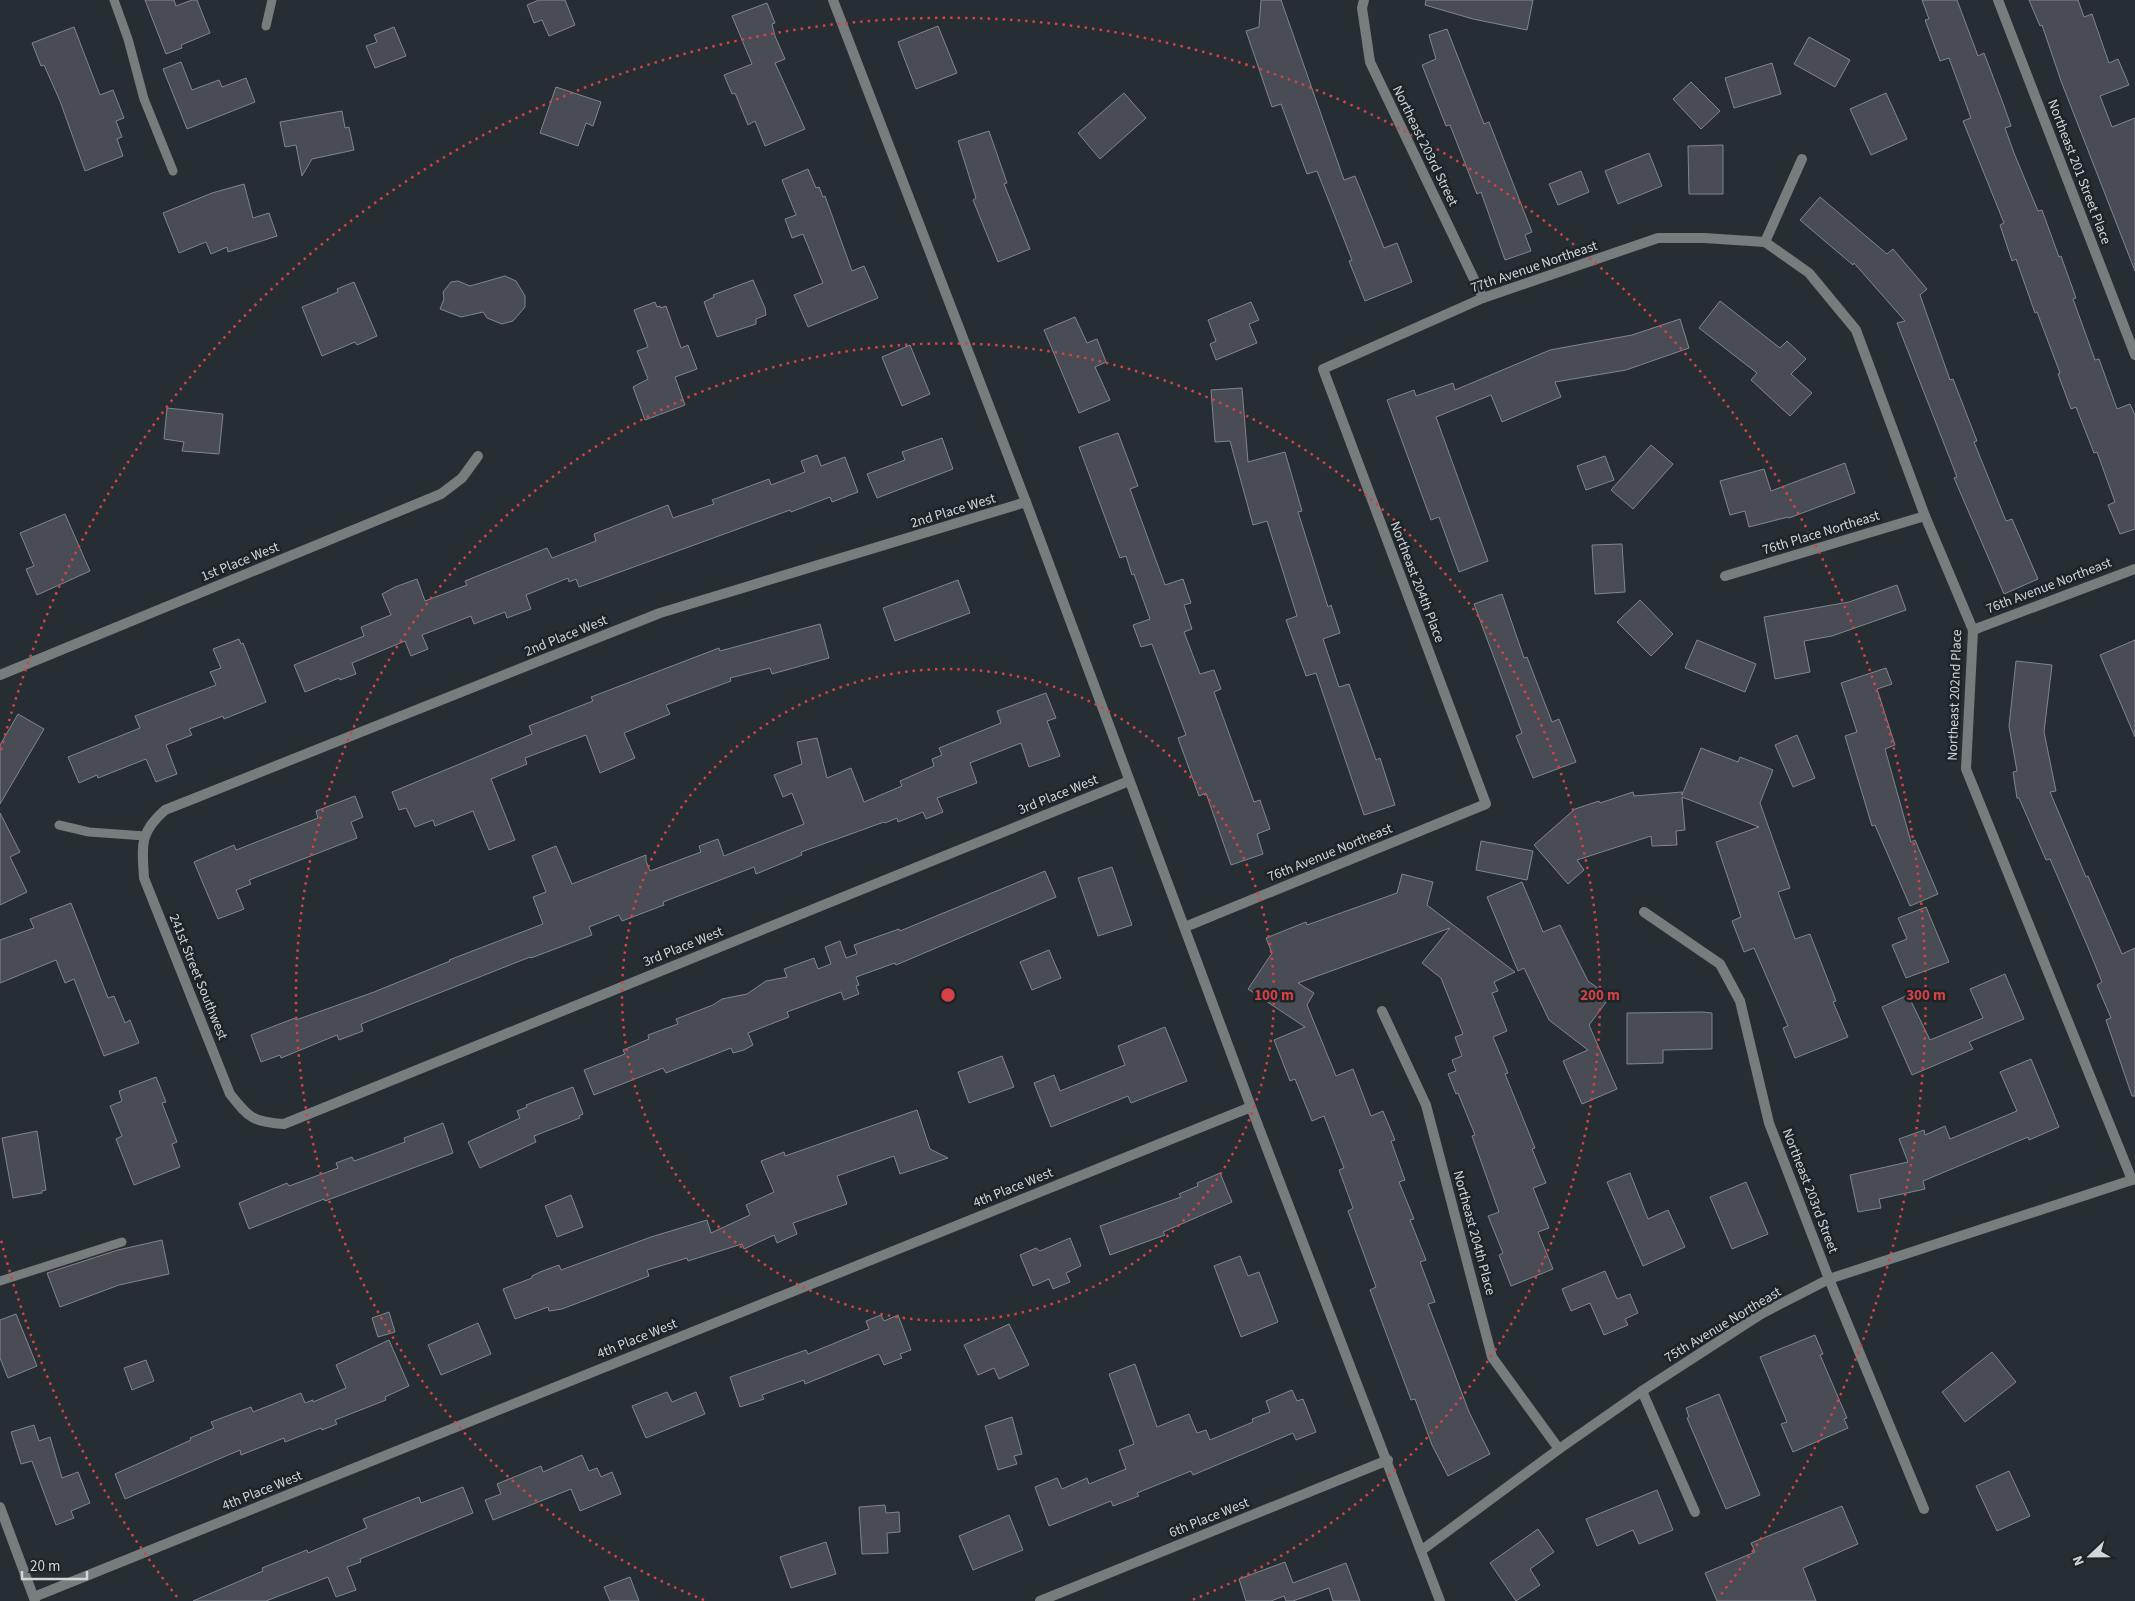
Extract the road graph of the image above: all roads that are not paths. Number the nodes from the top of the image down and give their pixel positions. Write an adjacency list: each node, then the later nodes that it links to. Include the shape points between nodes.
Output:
1 (114, 0): 8 (lane, via 144,99)
2 (272, 0): 6 (lane)
3 (833, 0): 14 (street)
4 (1364, 0): 10 (street, Northeast 203rd Street, via 1362,8 1370,62)
5 (1998, 0): 11 (street, Northeast 201 Street Place)
6 (266, 26)
7 (1802, 158): 9 (street)
8 (173, 171)
9 (1765, 242): 10 (street, 77th Avenue Northeast, via 1658,238); 15 (street, Northeast 202nd Place, via 1809,273 1856,330)
10 (1483, 298): 12 (street, 77th Avenue Northeast)
11 (2135, 354)
12 (1323, 369): 21 (street, Northeast 204th Place)
13 (478, 456): 19 (street, 1st Place West, via 462,478 441,494)
14 (1026, 502): 20 (street); 23 (street, 2nd Place West, via 660,613 165,810 151,823)
15 (1925, 516): 17 (street, 76th Place Northeast); 18 (street, Northeast 202nd Place)
16 (2135, 569): 18 (street, 76th Avenue Northeast)
17 (1725, 576)
18 (1973, 630): 29 (street, Northeast 202nd Place, via 1966,769)
19 (0, 675)
20 (1129, 781): 25 (street); 28 (street, 3rd Place West, via 284,1124 263,1123)
21 (1486, 804): 25 (street, 76th Avenue Northeast)
22 (59, 826): 23 (lane)
23 (144, 839): 28 (street, 241st Street Southwest, via 144,878 230,1094)
24 (1644, 912): 31 (street, Northeast 203rd Street, via 1720,964 1740,1001 1769,1123)
25 (1185, 927): 27 (street)
26 (1382, 1012): 34 (street, Northeast 204th Place, via 1426,1105 1492,1356)
27 (1251, 1107): 35 (street); 40 (street, 4th Place West)
28 (247, 1114)
29 (2134, 1179): 31 (street, 75th Avenue Northeast)
30 (122, 1242): 32 (lane)
31 (1829, 1280): 33 (street, 75th Avenue Northeast, via 1761,1314); 37 (street, Northeast 203rd Street)
32 (0, 1281)
33 (1642, 1391): 34 (street, 75th Avenue Northeast); 38 (street)
34 (1559, 1449): 39 (street, 75th Avenue Northeast)
35 (1388, 1460): 39 (street); 41 (street, 6th Place West)
36 (0, 1507): 40 (street)
37 (1924, 1509)
38 (1695, 1512)
39 (1422, 1550): 42 (street)
40 (34, 1599)
41 (1040, 1601)
42 (1440, 1601)

